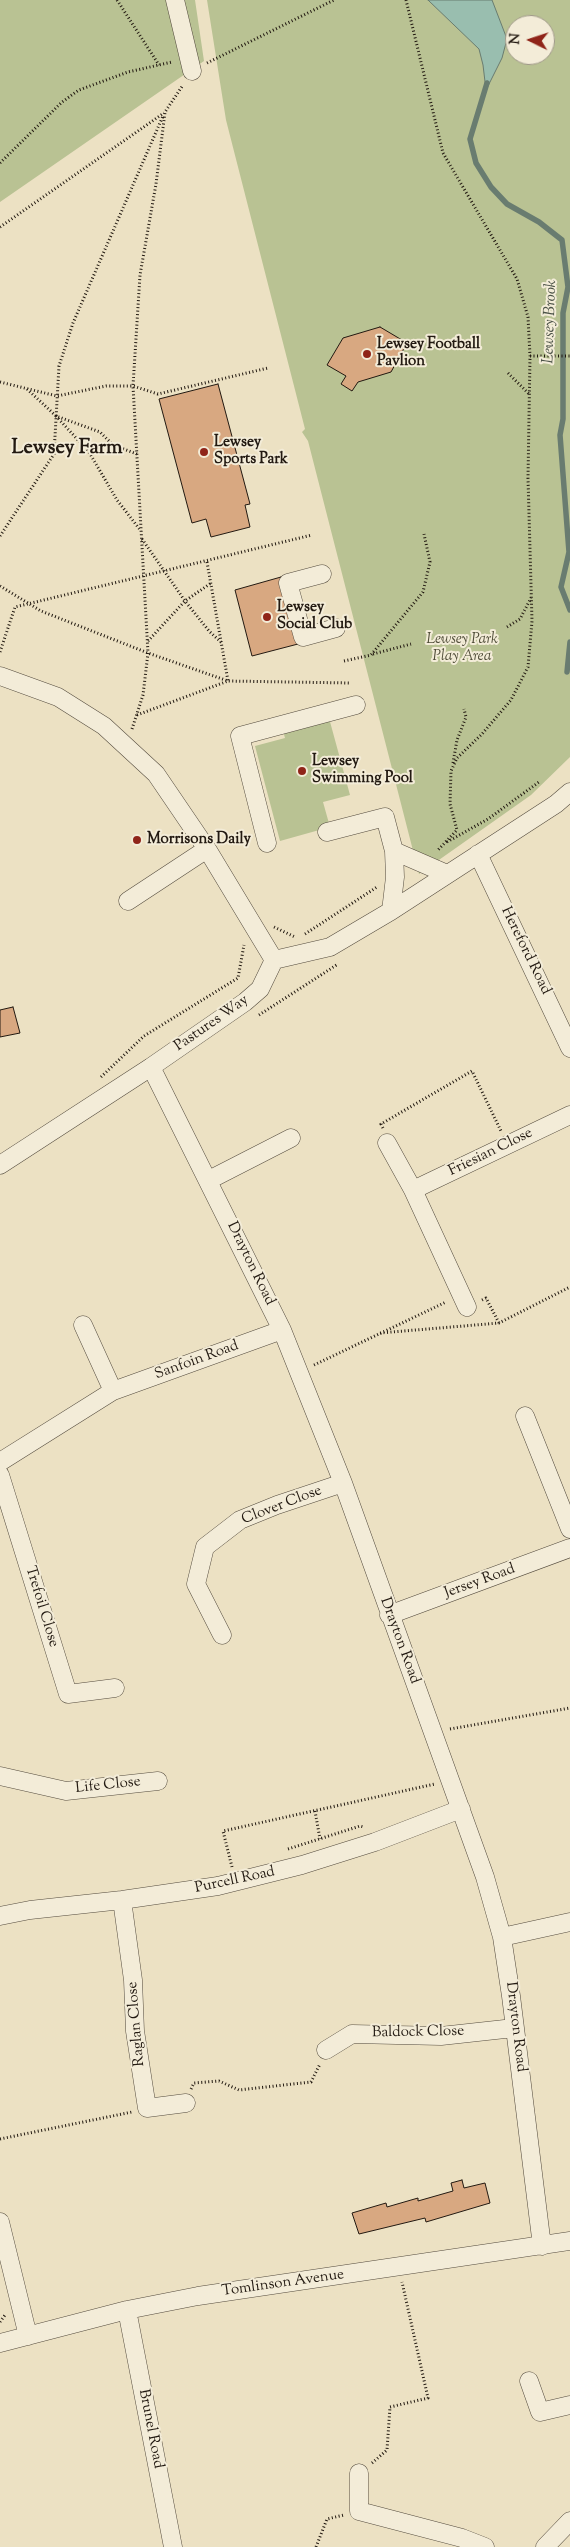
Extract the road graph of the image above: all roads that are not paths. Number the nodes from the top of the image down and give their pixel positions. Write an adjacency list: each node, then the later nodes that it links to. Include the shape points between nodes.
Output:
1 (174, 0): 2 (street)
2 (192, 71)
3 (322, 574): 4 (street, via 288,583 303,637)
4 (336, 628)
5 (0, 676): 10 (street, via 58,697 104,726 156,774)
6 (356, 705): 9 (street, via 240,736)
7 (570, 792): 12 (street)
8 (327, 832): 11 (street, via 385,817)
9 (267, 843)
10 (207, 849): 14 (street); 16 (street)
11 (394, 851): 13 (street); 15 (street)
12 (478, 854): 13 (street); 17 (street, Hereford Road)
13 (447, 874): 15 (street)
14 (128, 902)
15 (391, 911): 16 (street, via 330,946)
16 (274, 960): 19 (street, Pastures Way, via 260,989 246,1002)
17 (565, 1020): 18 (street, Hereford Road)
18 (570, 1048)
19 (151, 1067): 23 (street, Pastures Way); 24 (street, Drayton Road)
20 (570, 1115): 25 (street, Friesian Close)
21 (291, 1138): 24 (street)
22 (387, 1143): 25 (street)
23 (0, 1165)
24 (209, 1180): 28 (street, Drayton Road)
25 (413, 1190): 26 (street)
26 (463, 1301)
27 (83, 1325): 29 (street)
28 (282, 1330): 29 (street, Sanfoin Road); 33 (street, Drayton Road)
29 (112, 1391): 31 (street, Sanfoin Road)
30 (525, 1416): 34 (street)
31 (0, 1462)
32 (0, 1475): 38 (street, Trefoil Close, via 68,1694)
33 (343, 1483): 36 (street, Drayton Road); 37 (street, Clover Close, via 240,1520 205,1548 196,1584)
34 (570, 1529)
35 (570, 1548): 36 (street, Jersey Road)
36 (389, 1615): 41 (street, Drayton Road)
37 (222, 1635)
38 (115, 1688)
39 (0, 1776): 40 (street, Life Close, via 66,1791)
40 (158, 1781)
41 (461, 1809): 42 (street, Purcell Road, via 375,1842 302,1865 235,1882); 45 (street, Drayton Road)
42 (122, 1900): 43 (street, Purcell Road); 48 (street, Raglan Close, via 134,1980 135,2031 147,2108)
43 (0, 1916)
44 (570, 1922): 45 (street)
45 (502, 1937): 46 (street, Drayton Road)
46 (514, 2028): 47 (street, Baldock Close, via 441,2036 352,2034); 51 (street, Drayton Road)
47 (326, 2050)
48 (186, 2103)
49 (0, 2222): 53 (street)
50 (570, 2241): 51 (street, Tomlinson Avenue)
51 (542, 2246): 52 (street, Tomlinson Avenue, via 198,2296)
52 (127, 2310): 53 (street, Tomlinson Avenue); 59 (street, Brunel Road)
53 (28, 2336): 54 (street, Tomlinson Avenue)
54 (0, 2343)
55 (529, 2381): 56 (street, via 540,2412)
56 (570, 2405)
57 (359, 2473): 60 (street, via 359,2511)
58 (570, 2521): 61 (street)
59 (173, 2547)
60 (485, 2547)
61 (545, 2547)

